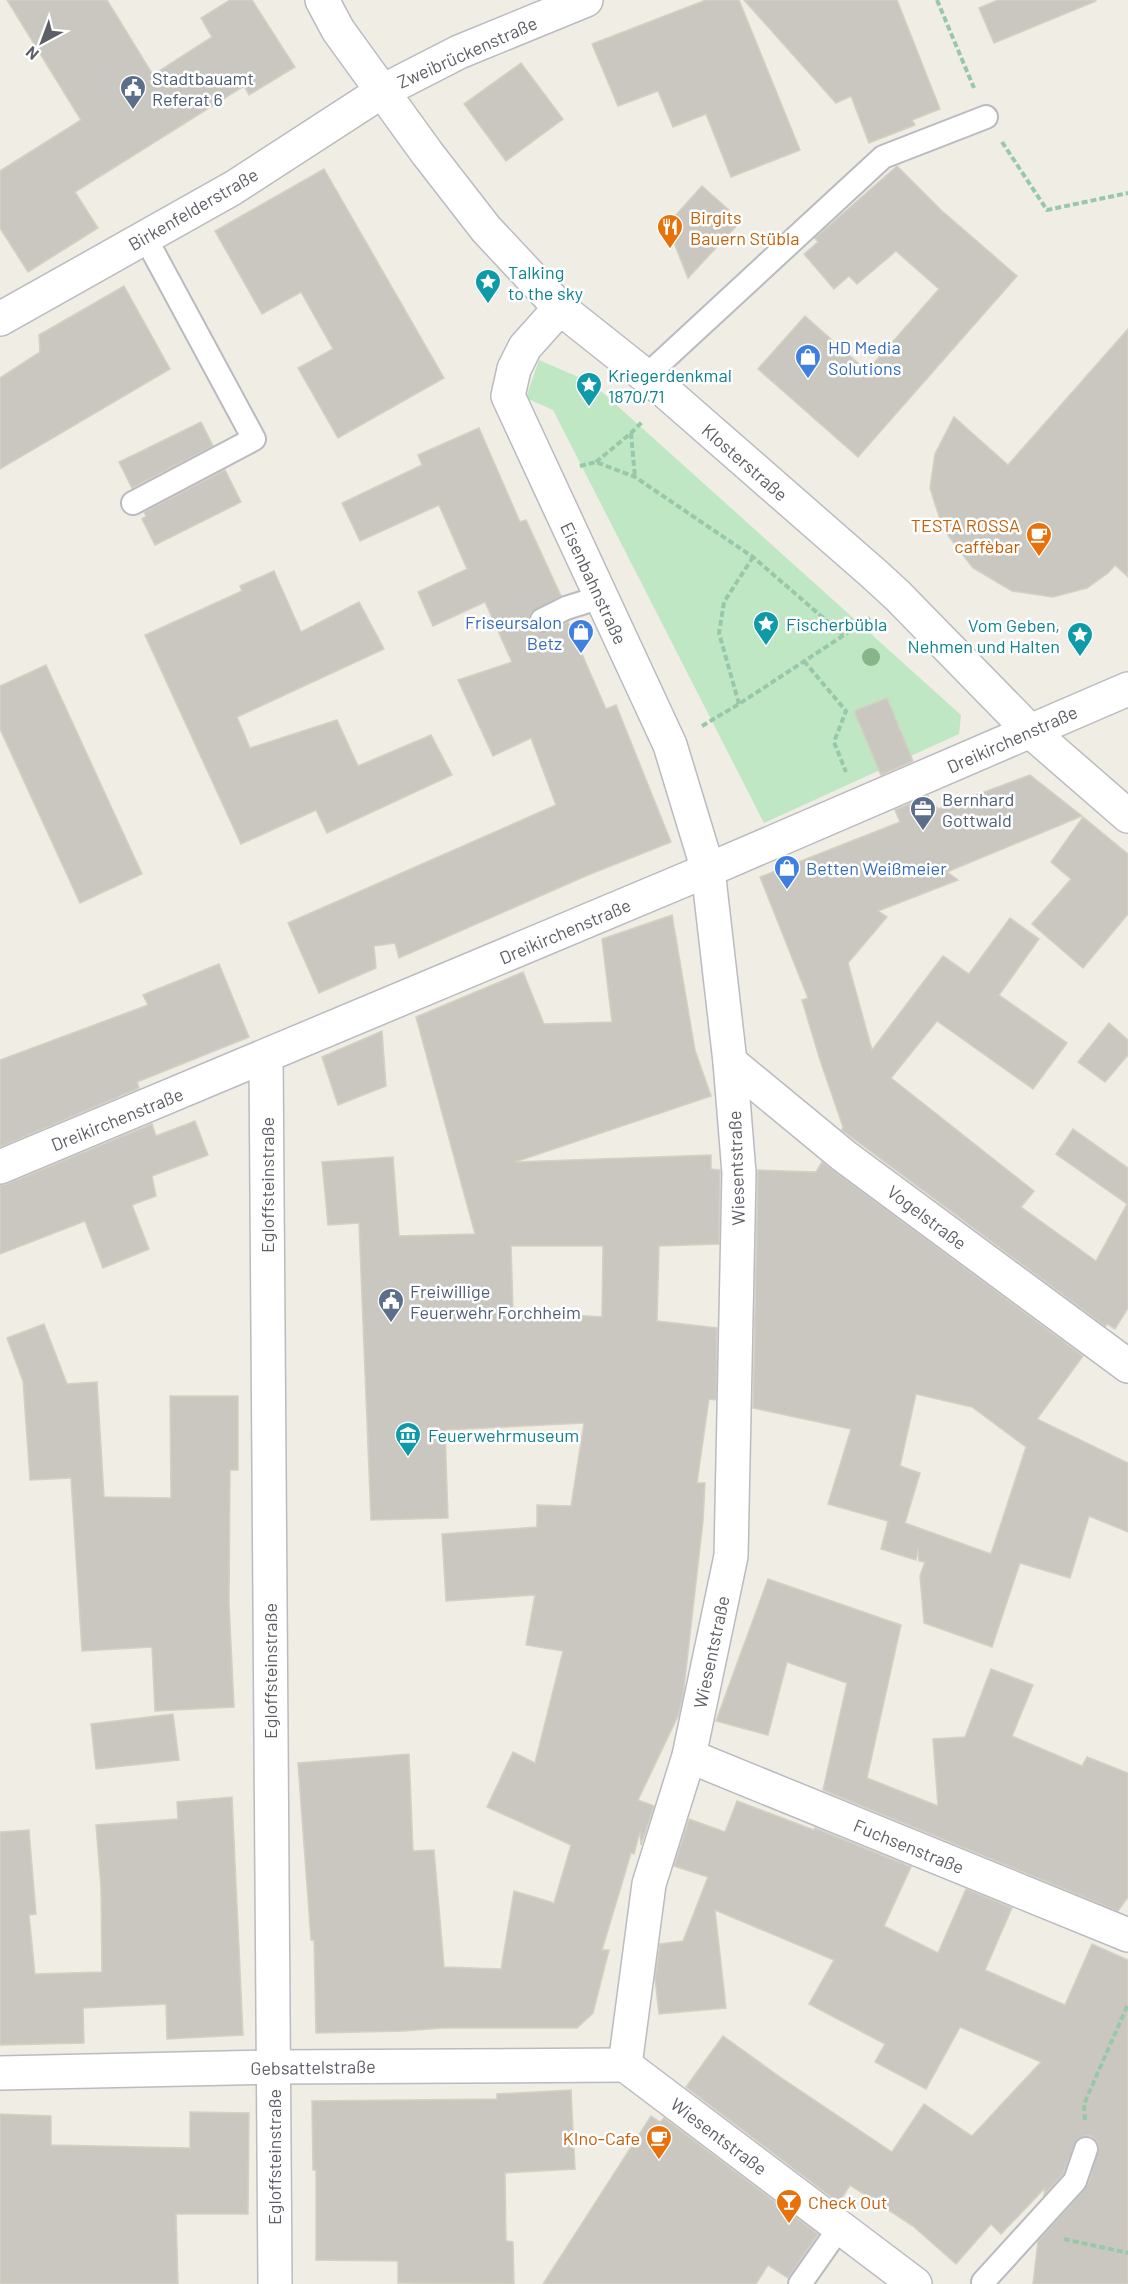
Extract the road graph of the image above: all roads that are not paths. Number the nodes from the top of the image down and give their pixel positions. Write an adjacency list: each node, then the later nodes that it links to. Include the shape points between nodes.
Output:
1 (322, 0): 3 (street)
2 (586, 0): 3 (street, Zweibrückenstraße, via 459,52)
3 (381, 92): 5 (street, Birkenfelderstraße, via 233,188); 6 (street, Klosterstraße, via 486,230)
4 (986, 117): 8 (lane, via 883,157)
5 (145, 237): 7 (street, Birkenfelderstraße); 9 (lane, via 254,439)
6 (560, 308): 8 (street, Klosterstraße); 10 (street, Eisenbahnstraße, via 525,347 514,369 508,396)
7 (0, 319)
8 (657, 385): 13 (street, Klosterstraße, via 898,596)
9 (133, 503)
10 (601, 597): 11 (lane); 15 (street, Eisenbahnstraße, via 670,745)
11 (542, 620)
12 (1128, 689): 13 (street, Dreikirchenstraße)
13 (1029, 730): 14 (street, Klosterstraße); 15 (street, Dreikirchenstraße)
14 (1128, 816)
15 (708, 870): 16 (street, Dreikirchenstraße); 17 (street, Wiesentstraße)
16 (266, 1057): 18 (street, Dreikirchenstraße); 23 (street, Egloffsteinstraße)
17 (730, 1062): 19 (street, Vogelstraße, via 844,1156); 20 (street, Wiesentstraße, via 739,1173 731,1556)
18 (0, 1167)
19 (1128, 1366)
20 (689, 1756): 21 (street, Fuchsenstraße); 22 (street, Wiesentstraße, via 649,1884)
21 (1128, 1935)
22 (626, 2065): 23 (street, Gebsattelstraße); 26 (street, Wiesentstraße)
23 (273, 2067): 24 (street, Gebsattelstraße); 28 (street, Egloffsteinstraße)
24 (0, 2073)
25 (1086, 2149): 27 (lane, via 1075,2181)
26 (840, 2227): 29 (lane); 30 (street, Wiesentstraße)
27 (983, 2282)
28 (275, 2284)
29 (800, 2284)
30 (915, 2284)

